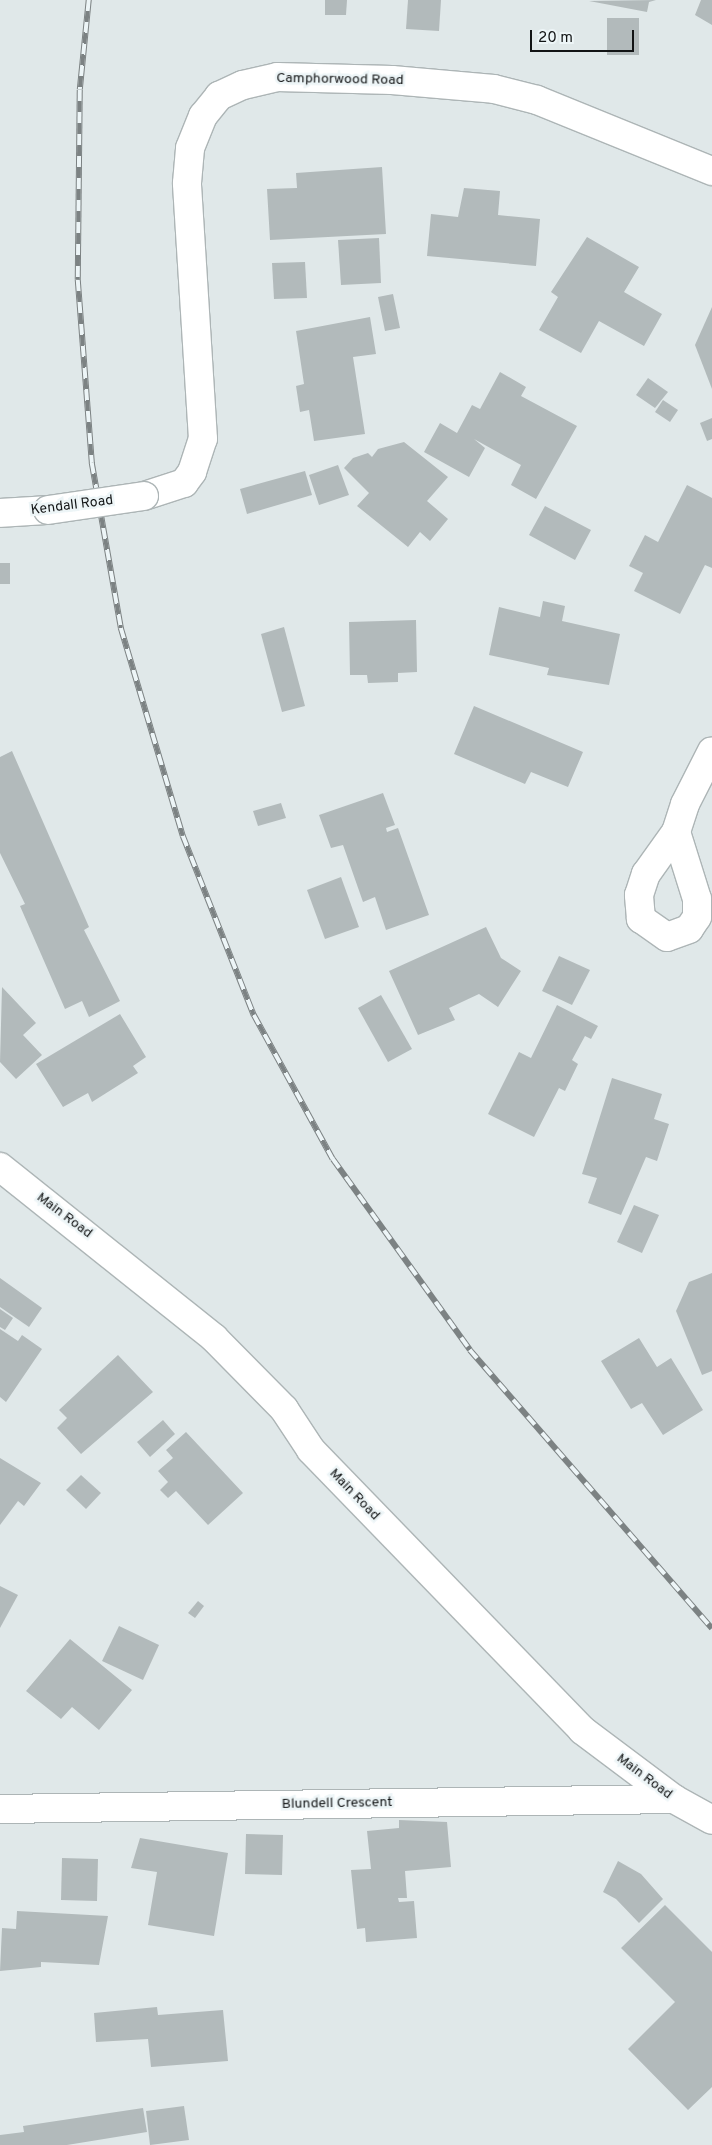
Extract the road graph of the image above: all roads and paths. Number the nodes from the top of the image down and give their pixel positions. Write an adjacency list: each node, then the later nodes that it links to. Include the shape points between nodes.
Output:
1 (712, 171): 2 (street, Camphorwood Road, via 537,100 494,89 392,80 277,77 243,84 219,96 203,116 190,148 187,183 203,439 192,472 184,482)
2 (144, 496): 3 (street, Kendall Road, bridge, via 48,510)
3 (0, 513)
4 (712, 751): 5 (street, via 684,804)
5 (676, 832)
6 (0, 1167): 7 (street, Main Road, via 214,1338 284,1409 311,1450 582,1730)
7 (674, 1799): 8 (street, Blundell Crescent); 9 (street, Main Road)
8 (0, 1809)
9 (712, 1820)

